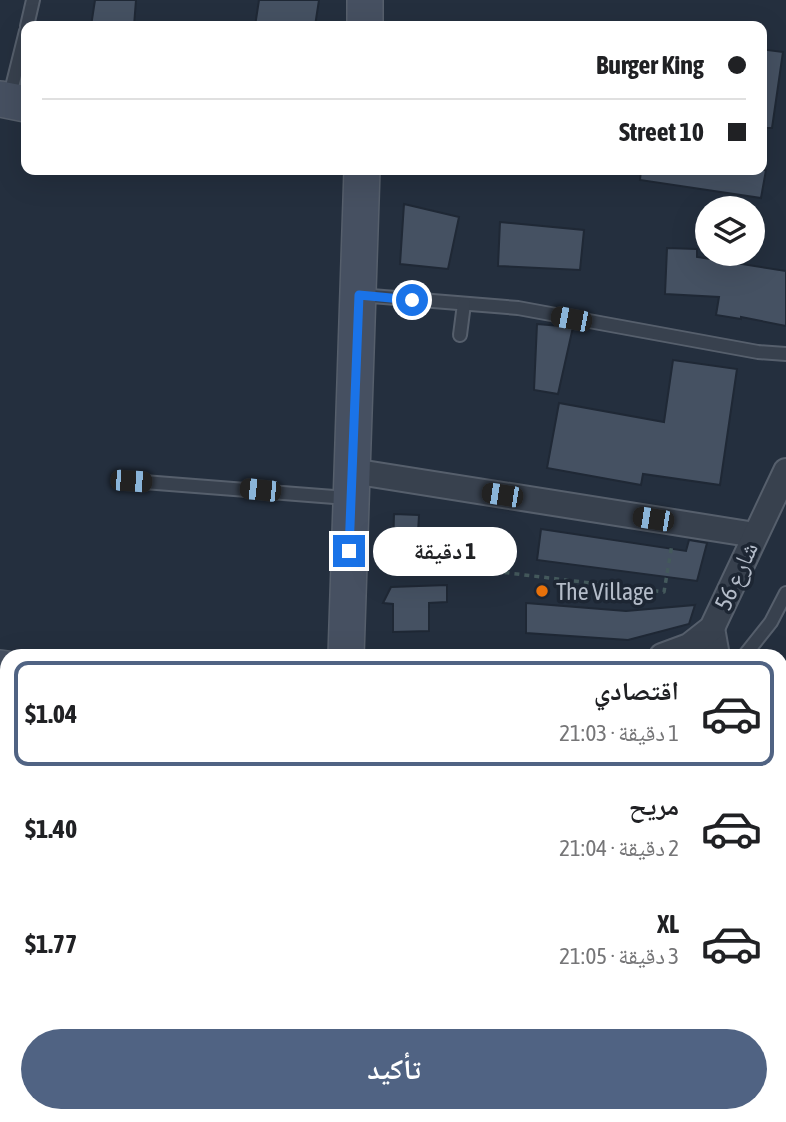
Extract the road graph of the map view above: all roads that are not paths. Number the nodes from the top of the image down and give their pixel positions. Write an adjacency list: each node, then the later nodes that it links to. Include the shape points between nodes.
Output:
1 (33, 0): 3 (lane)
2 (365, 0): 4 (street)
3 (29, 21)
4 (365, 21)
5 (21, 58): 6 (lane)
6 (12, 101)
7 (362, 175): 8 (street)
8 (359, 295): 9 (lane); 14 (street)
9 (464, 304): 10 (lane); 11 (lane, via 518,308)
10 (460, 335)
11 (786, 354)
12 (786, 471): 15 (street, شارع 56)
13 (131, 481): 14 (lane)
14 (352, 485): 15 (street); 18 (street)
15 (755, 535): 17 (street, شارع 56)
16 (786, 593): 21 (lane)
17 (712, 628): 19 (street, شارع 56); 20 (street)
18 (346, 649)
19 (681, 649)
20 (716, 649)
21 (750, 649)

